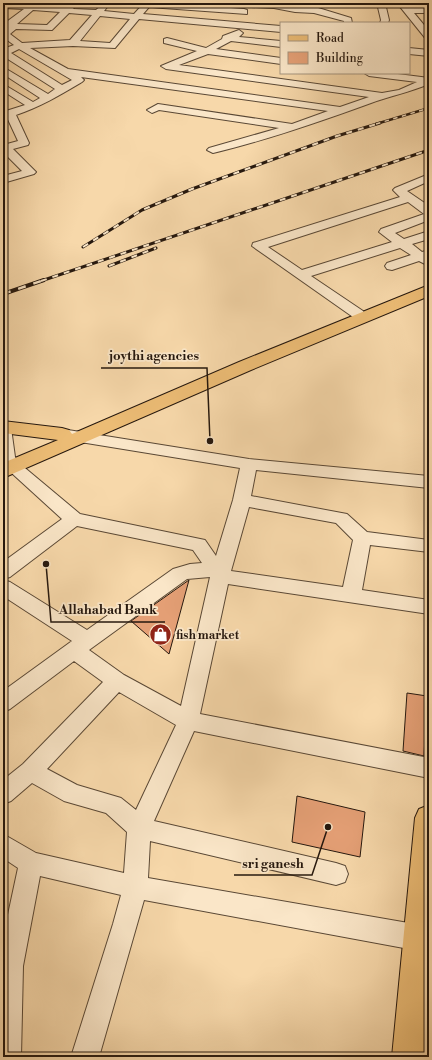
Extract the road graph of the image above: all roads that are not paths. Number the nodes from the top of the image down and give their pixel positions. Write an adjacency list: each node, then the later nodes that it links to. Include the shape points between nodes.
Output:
1 (5, 3): 7 (street, via 3,5)
2 (74, 3): 12 (street)
3 (107, 3): 14 (street)
4 (148, 3): 9 (street); 15 (street)
5 (230, 3): 8 (street)
6 (381, 3): 17 (street)
7 (34, 5): 12 (street); 19 (street)
8 (254, 5): 13 (street); 16 (street, via 316,10)
9 (221, 6): 13 (street)
10 (403, 6): 11 (street, via 411,11); 23 (street)
11 (429, 10)
12 (68, 11): 14 (street); 20 (street)
13 (244, 12): 18 (street)
14 (97, 13): 15 (street); 22 (street)
15 (138, 17): 18 (street); 30 (street, via 112,46)
16 (348, 22)
17 (384, 22)
18 (225, 23): 21 (street)
19 (9, 24): 20 (street); 24 (street, via 5,34)
20 (49, 28): 22 (street)
21 (240, 29): 25 (street); 26 (street)
22 (82, 32): 24 (street); 30 (street)
23 (426, 34)
24 (9, 37): 32 (street)
25 (230, 38): 26 (street); 28 (street)
26 (279, 38)
27 (167, 41): 33 (street)
28 (218, 41): 33 (street); 37 (street)
29 (410, 42): 31 (street)
30 (72, 43): 32 (street)
31 (429, 44)
32 (20, 46): 35 (street); 41 (street)
33 (207, 51): 38 (street); 43 (street)
34 (410, 51): 36 (street)
35 (3, 52): 44 (street)
36 (429, 53)
37 (280, 54)
38 (184, 58): 42 (street); 43 (street)
39 (410, 60): 40 (street)
40 (429, 61)
41 (52, 65): 44 (street); 45 (street)
42 (166, 66): 46 (street); 48 (street)
43 (280, 68): 53 (street)
44 (33, 70): 47 (street); 61 (street)
45 (65, 72): 50 (street); 61 (street, via 79,80)
46 (156, 72)
47 (6, 74): 68 (street)
48 (227, 74): 53 (street); 57 (street)
49 (300, 74): 51 (street)
50 (106, 78): 56 (street); 60 (street)
51 (314, 78): 54 (street); 58 (street)
52 (368, 78): 55 (street); 63 (street)
53 (267, 80): 58 (street); 62 (street)
54 (341, 80)
55 (429, 81): 63 (street)
56 (128, 82): 57 (street, via 151,75); 64 (street)
57 (218, 83): 62 (street)
58 (305, 85): 65 (street); 66 (street)
59 (3, 87): 75 (street)
60 (96, 88)
61 (63, 90): 68 (street)
62 (260, 90): 65 (street); 70 (street)
63 (402, 92): 66 (street)
64 (219, 94): 70 (street); 71 (street)
65 (293, 94): 74 (street)
66 (382, 96): 74 (street)
67 (157, 97): 69 (street)
68 (48, 98): 75 (street)
69 (172, 98)
70 (252, 99): 72 (street)
71 (207, 102): 73 (street); 80 (street)
72 (278, 103): 77 (street); 79 (street)
73 (229, 105)
74 (362, 105): 77 (street)
75 (33, 106): 78 (street)
76 (152, 110): 80 (street, via 158,107)
77 (340, 110): 82 (street)
78 (6, 111): 87 (street, via 24,143)
79 (271, 112)
80 (203, 113): 83 (street); 84 (street)
81 (293, 115): 82 (street)
82 (315, 119): 84 (street)
83 (191, 124)
84 (293, 127): 86 (street)
85 (236, 130): 86 (street)
86 (266, 135): 88 (street)
87 (4, 147): 90 (street, via 30,172)
88 (213, 150)
89 (429, 177): 91 (street, via 398,190)
90 (3, 180)
91 (408, 198): 92 (street); 98 (street, via 258,246)
92 (429, 212)
93 (429, 216): 95 (street, via 385,232)
94 (426, 239): 95 (street)
95 (402, 244): 96 (street); 98 (street)
96 (426, 257): 97 (street)
97 (392, 266)
98 (301, 275): 101 (street)
99 (429, 285): 101 (main road)
100 (429, 290): 103 (main road)
101 (358, 314): 103 (main road)
102 (3, 428): 103 (main road); 104 (street)
103 (71, 435): 104 (main road); 105 (street)
104 (6, 463): 108 (street)
105 (249, 464): 106 (street); 107 (street)
106 (427, 482)
107 (242, 500): 109 (street, via 341,518); 112 (street)
108 (74, 519): 111 (street); 112 (street, via 199,546)
109 (362, 538): 110 (street); 114 (street)
110 (429, 546)
111 (3, 572)
112 (218, 573): 114 (street); 116 (street, via 190,570 180,574); 119 (street)
113 (3, 588): 116 (street)
114 (351, 596): 115 (street)
115 (429, 607)
116 (80, 645): 117 (street); 118 (street)
117 (117, 681): 119 (street); 121 (street)
118 (3, 702)
119 (188, 721): 120 (street); 124 (street)
120 (429, 768)
121 (31, 771): 122 (street); 124 (street, via 72,794 113,805)
122 (3, 794)
123 (429, 818): 129 (main road)
124 (139, 828): 127 (street); 128 (street)
125 (3, 845): 126 (street)
126 (31, 863): 128 (street); 130 (street)
127 (336, 874)
128 (135, 887): 129 (street); 132 (street)
129 (420, 938): 133 (main road)
130 (6, 986): 131 (street)
131 (6, 1057)
132 (85, 1057)
133 (409, 1057)

